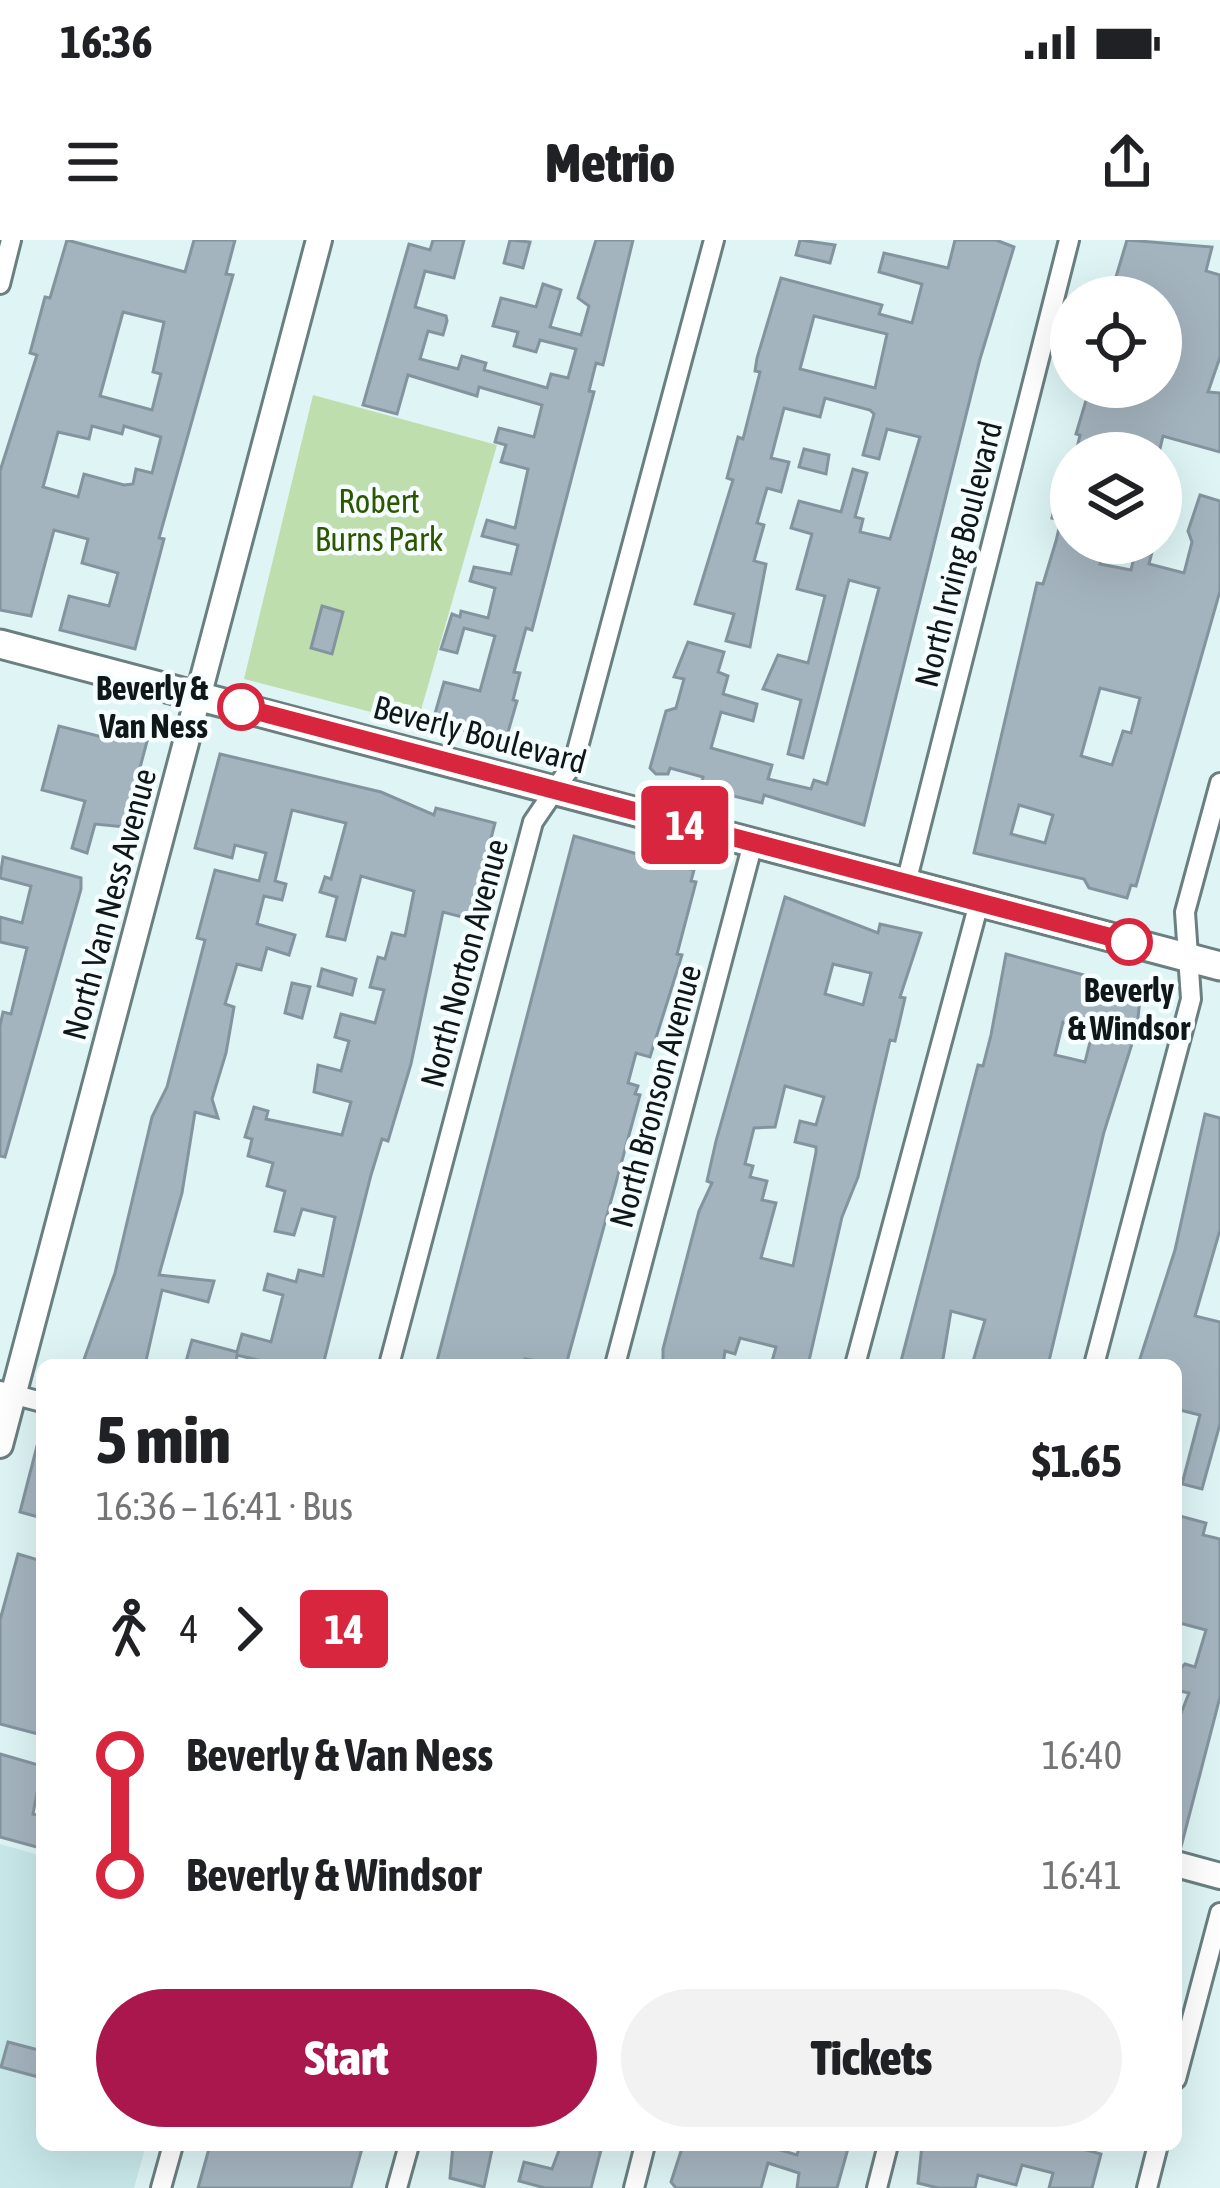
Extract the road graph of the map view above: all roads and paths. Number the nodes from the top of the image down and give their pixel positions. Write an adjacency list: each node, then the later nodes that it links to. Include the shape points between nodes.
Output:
1 (11, 240): 5 (street)
2 (319, 240): 7 (street, North Van Ness Avenue)
3 (714, 240): 9 (street, North Norton Avenue, via 574,762)
4 (1069, 240): 11 (street, North Irving Boulevard)
5 (0, 284)
6 (0, 644): 7 (main road, Beverly Boulevard)
7 (199, 696): 9 (main road, Beverly Boulevard); 19 (street, North Van Ness Avenue)
8 (1220, 783): 13 (street, via 1186,912)
9 (553, 790): 10 (main road, Beverly Boulevard); 15 (street, North Norton Avenue, via 532,822)
10 (753, 843): 11 (main road, Beverly Boulevard); 16 (street, North Bronson Avenue)
11 (906, 884): 12 (main road, Beverly Boulevard)
12 (979, 903): 13 (main road, Beverly Boulevard); 17 (street)
13 (1190, 958): 14 (main road, Beverly Boulevard); 18 (street, via 1191,999)
14 (1220, 966)
15 (391, 1359)
16 (617, 1359)
17 (857, 1359)
18 (1096, 1359)
19 (7, 1393): 20 (street, North Van Ness Avenue)
20 (0, 1445)
21 (1182, 1866): 22 (street)
22 (1220, 1876)
23 (1220, 1913): 24 (street)
24 (1182, 2056)
25 (171, 2151): 30 (street)
26 (407, 2151): 31 (street)
27 (643, 2151): 32 (street)
28 (886, 2151): 33 (street)
29 (1156, 2151): 34 (street)
30 (161, 2188)
31 (398, 2188)
32 (634, 2188)
33 (877, 2188)
34 (1147, 2188)

